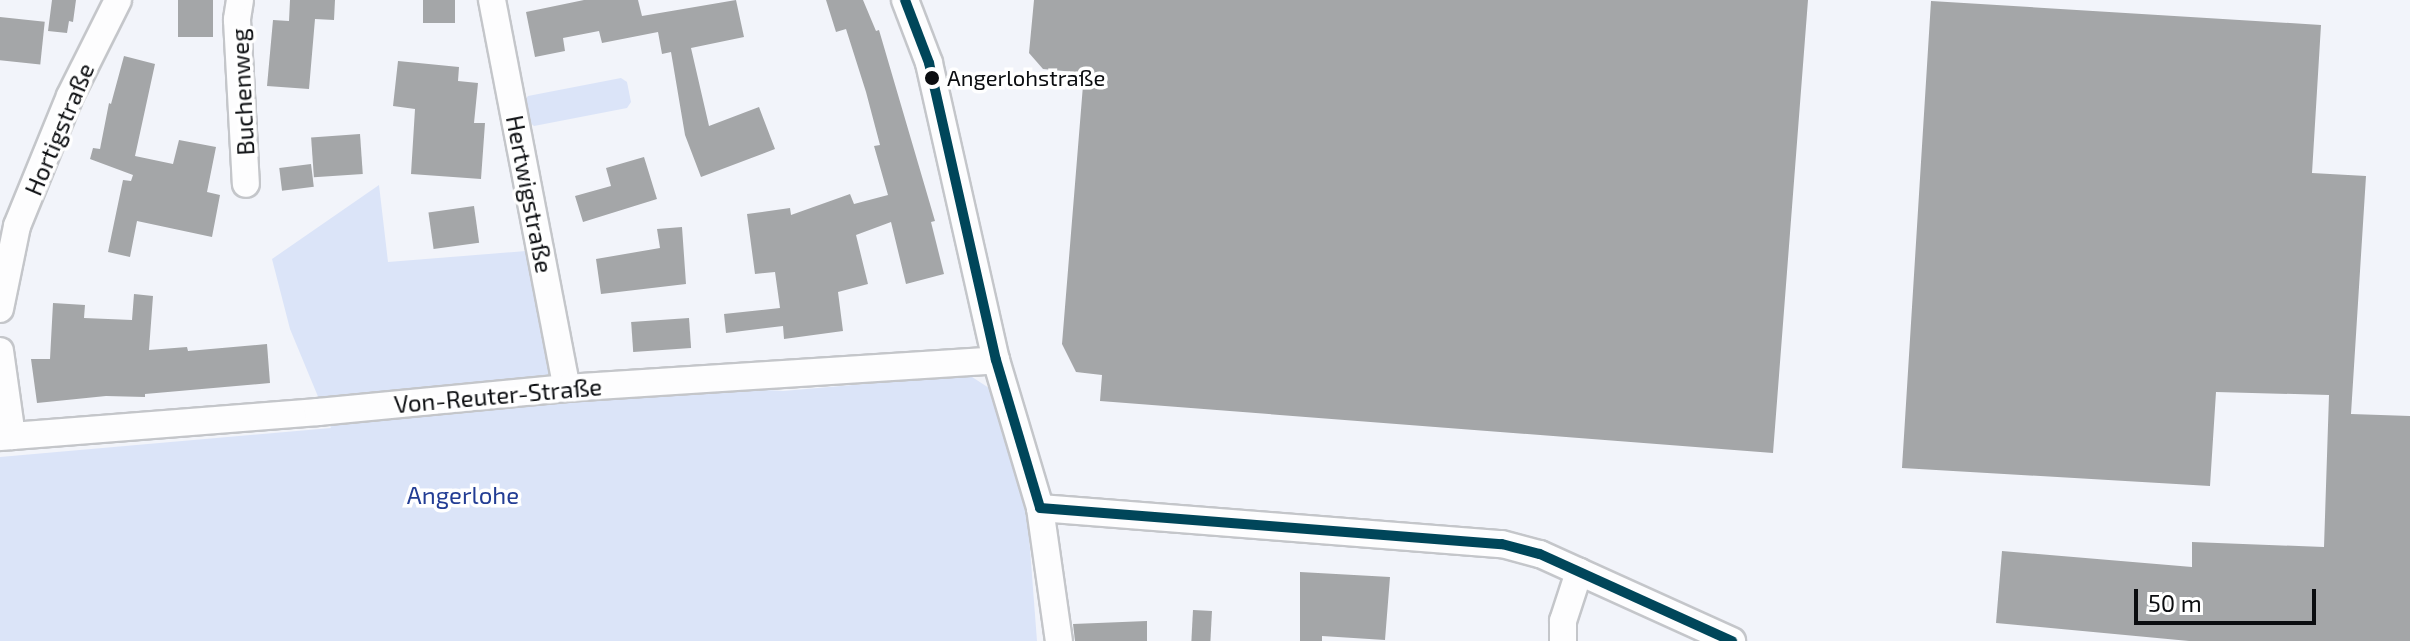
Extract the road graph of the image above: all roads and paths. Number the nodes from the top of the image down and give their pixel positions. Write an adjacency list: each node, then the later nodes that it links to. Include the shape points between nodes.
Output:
1 (118, 0): 6 (street, Hortigstraße, via 70,96 17,226)
2 (240, 0): 5 (street, Buchenweg)
3 (492, 0): 9 (street, Hertwigstraße)
4 (905, 0): 8 (street, via 929,63)
5 (246, 184)
6 (0, 309)
7 (0, 351): 10 (street)
8 (996, 360): 9 (street, Von-Reuter-Straße); 11 (street)
9 (567, 388): 10 (street, Von-Reuter-Straße)
10 (6, 436)
11 (1040, 508): 12 (street, via 1502,544); 13 (street)
12 (1579, 572): 14 (street, via 1563,621); 15 (street)
13 (1059, 641)
14 (1563, 641)
15 (1732, 641)

